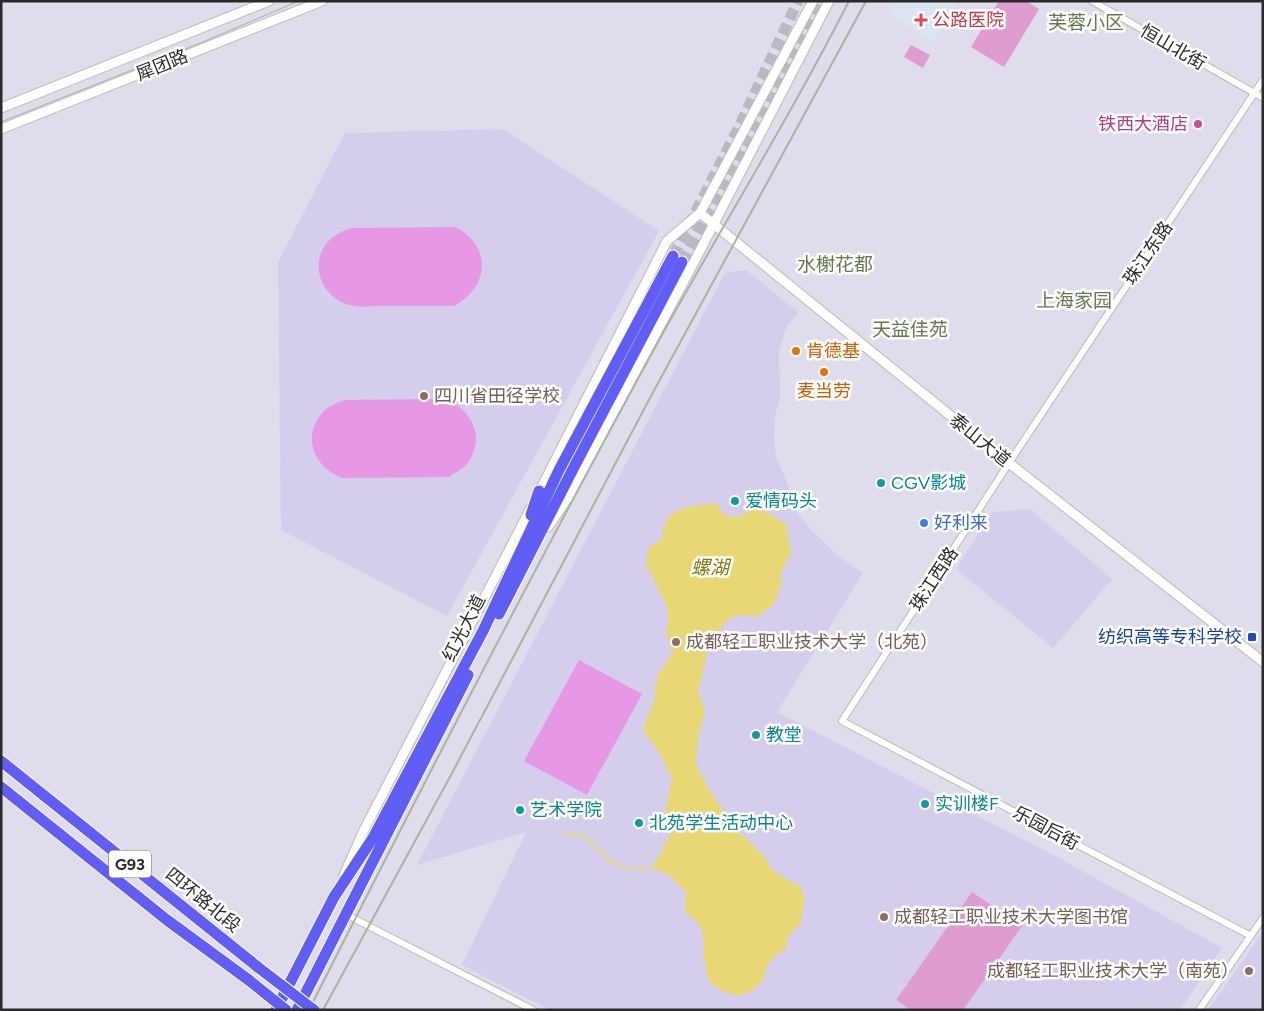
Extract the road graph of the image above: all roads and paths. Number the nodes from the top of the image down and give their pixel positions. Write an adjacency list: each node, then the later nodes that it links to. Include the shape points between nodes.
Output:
1 (269, 1): 9 (main road, 犀团路)
2 (322, 1): 10 (main road, 犀团路)
3 (813, 1): 11 (main road)
4 (829, 1): 12 (main road)
5 (1092, 1): 7 (street, 恒山北街)
6 (1263, 80): 7 (street, 珠江东路)
7 (1254, 93): 8 (street, 恒山北街); 13 (street, 珠江东路)
8 (1263, 98)
9 (1, 108)
10 (1, 129)
11 (700, 213): 12 (main road, 泰山大道); 14 (main road, via 667,241)
12 (713, 223): 13 (main road, 泰山大道); 15 (main road, via 569,496)
13 (1009, 463): 17 (main road, 泰山大道); 18 (street, 珠江西路)
14 (539, 491): 16 (highway); 21 (main road, via 364,830)
15 (526, 561): 16 (highway, 红光大道, via 678,259 559,470); 22 (highway, 红光大道)
16 (510, 573): 21 (highway, 红光大道, via 483,632 373,838)
17 (1263, 662)
18 (842, 721): 24 (street, 乐园后街)
19 (1, 761): 28 (highway, 四环路北段 / G93, bridge)
20 (1, 787): 26 (highway, 四环路北段 / G93, bridge)
21 (334, 897): 25 (highway, 红光大道)
22 (347, 915): 27 (highway, 红光大道); 29 (street)
23 (1263, 918): 24 (street)
24 (1251, 936): 30 (street)
25 (276, 1010)
26 (286, 1010)
27 (297, 1010)
28 (314, 1010)
29 (534, 1010)
30 (1198, 1010)

